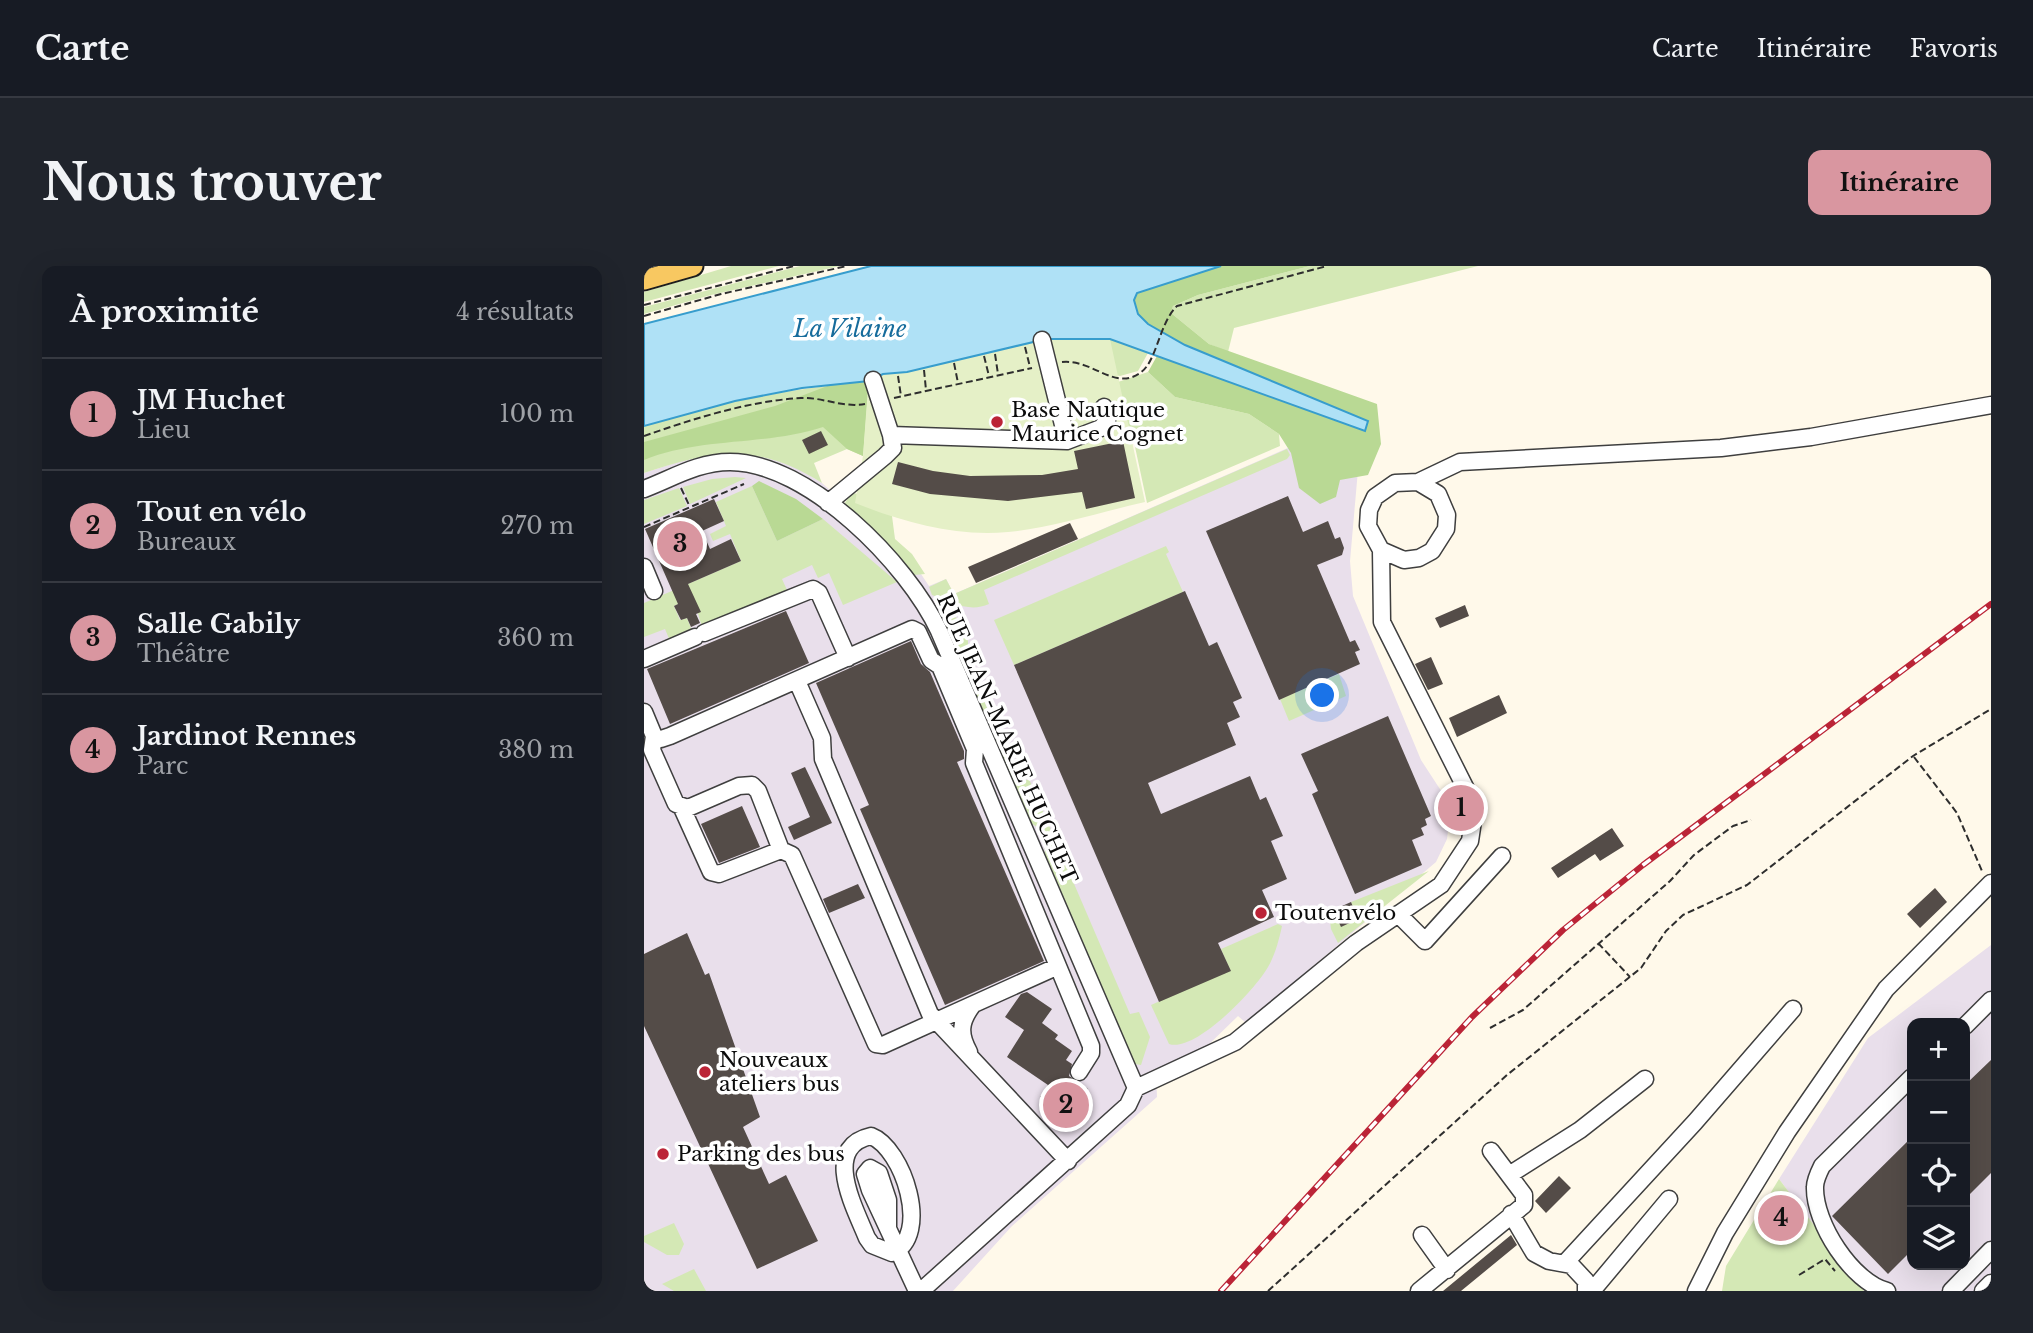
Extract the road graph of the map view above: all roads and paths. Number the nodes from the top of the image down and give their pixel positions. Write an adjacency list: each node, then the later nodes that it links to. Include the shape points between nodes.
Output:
1 (693, 266): 5 (main road)
2 (794, 266): 6 (path)
3 (847, 266): 7 (path)
4 (1327, 266): 13 (path, via 1177,306 1166,316 1141,373 1121,380 1080,361)
5 (644, 280)
6 (644, 305)
7 (644, 316)
8 (1042, 340): 13 (street)
9 (1025, 347): 14 (path)
10 (995, 354): 16 (path)
11 (984, 356): 18 (path)
12 (954, 363): 20 (path)
13 (1049, 364): 14 (path); 28 (street)
14 (1030, 368): 16 (path)
15 (924, 370): 21 (path)
16 (998, 375): 18 (path)
17 (898, 376): 22 (path)
18 (989, 377): 20 (path)
19 (873, 380): 23 (street)
20 (958, 384): 21 (path)
21 (926, 391): 22 (path)
22 (901, 397): 23 (path)
23 (881, 401): 26 (street); 27 (path, via 841,405 814,398 785,400 712,415)
24 (1991, 405): 30 (street, via 1721,448 1460,462)
25 (1104, 407): 28 (street, via 1107,421 1101,428)
26 (891, 435): 28 (street); 33 (street, via 893,448)
27 (644, 436)
28 (1067, 441)
29 (676, 473): 32 (street, RUE JEAN-MARIE HUCHET); 33 (street, RUE JEAN-MARIE HUCHET, via 720,463 756,465 789,477); 34 (path)
30 (1418, 482): 36 (street, via 1395,483 1375,498 1368,526); 36 (street, via 1443,502 1446,529 1441,542 1419,558 1404,560)
31 (744, 484): 34 (path)
32 (644, 489)
33 (828, 503): 65 (street, RUE JEAN-MARIE HUCHET, via 900,569 927,607)
34 (690, 507): 35 (path)
35 (644, 527)
36 (1381, 550): 51 (street, via 1382,622 1469,795 1474,814 1471,841 1451,874)
37 (644, 567): 38 (street)
38 (654, 591)
39 (647, 656): 40 (street, via 813,589 819,593)
40 (848, 658): 41 (street); 53 (street, via 912,629 918,632 931,660 940,666 975,749 974,762 1056,956)
41 (797, 681): 44 (street, via 670,736); 59 (street, via 822,738 823,759)
42 (1991, 709): 45 (path)
43 (644, 712): 44 (street)
44 (654, 736): 46 (street, via 652,750 676,804)
45 (1913, 756): 50 (path, via 1957,813); 54 (path, via 1747,884 1683,915)
46 (682, 807): 48 (street, via 752,785); 48 (street, via 710,872 719,874)
47 (1751, 820): 52 (path, via 1733,826 1694,855)
48 (782, 849): 59 (street, via 792,855 876,1044)
49 (1502, 856): 51 (street, via 1425,941)
50 (1991, 884): 87 (street, via 1886,989 1787,1132 1720,1241)
51 (1398, 914): 65 (street, via 1235,1042)
52 (1598, 943): 54 (path); 60 (path, via 1522,1010)
53 (1056, 967): 56 (street); 62 (street, via 1091,1046)
54 (1631, 977): 83 (path, via 1507,1075)
55 (1991, 1000): 58 (street)
56 (972, 1005): 59 (street); 61 (street, via 961,1032)
57 (1793, 1009): 77 (street)
58 (1970, 1021)
59 (935, 1022): 61 (street)
60 (1490, 1028)
61 (975, 1063): 67 (street)
62 (1079, 1072)
63 (1645, 1079): 68 (street)
64 (1908, 1081): 88 (street, via 1822,1166 1815,1185 1818,1212 1848,1263 1863,1280)
65 (1136, 1088): 67 (street, via 1128,1105)
66 (1491, 1151): 68 (street)
67 (1068, 1161): 82 (street)
68 (1509, 1175): 70 (street, via 1525,1200)
69 (1669, 1199): 86 (street)
70 (1511, 1214): 77 (street, via 1534,1253); 78 (street)
71 (1765, 1214): 72 (path)
72 (1775, 1218)
73 (888, 1227): 75 (street)
74 (1422, 1235): 78 (street)
75 (898, 1250): 75 (street, via 904,1248 910,1234 909,1195 887,1146 871,1136 862,1138 846,1154 847,1188 872,1245); 82 (street)
76 (1991, 1250): 89 (street)
77 (1565, 1263): 85 (street, via 1586,1281)
78 (1447, 1270): 84 (street)
79 (1836, 1272): 80 (path, via 1825,1259)
80 (1799, 1275)
81 (1991, 1283): 90 (street)
82 (919, 1291)
83 (1268, 1291)
84 (1419, 1291)
85 (1586, 1291)
86 (1592, 1291)
87 (1696, 1291)
88 (1887, 1291)
89 (1951, 1291)
90 (1983, 1291)

